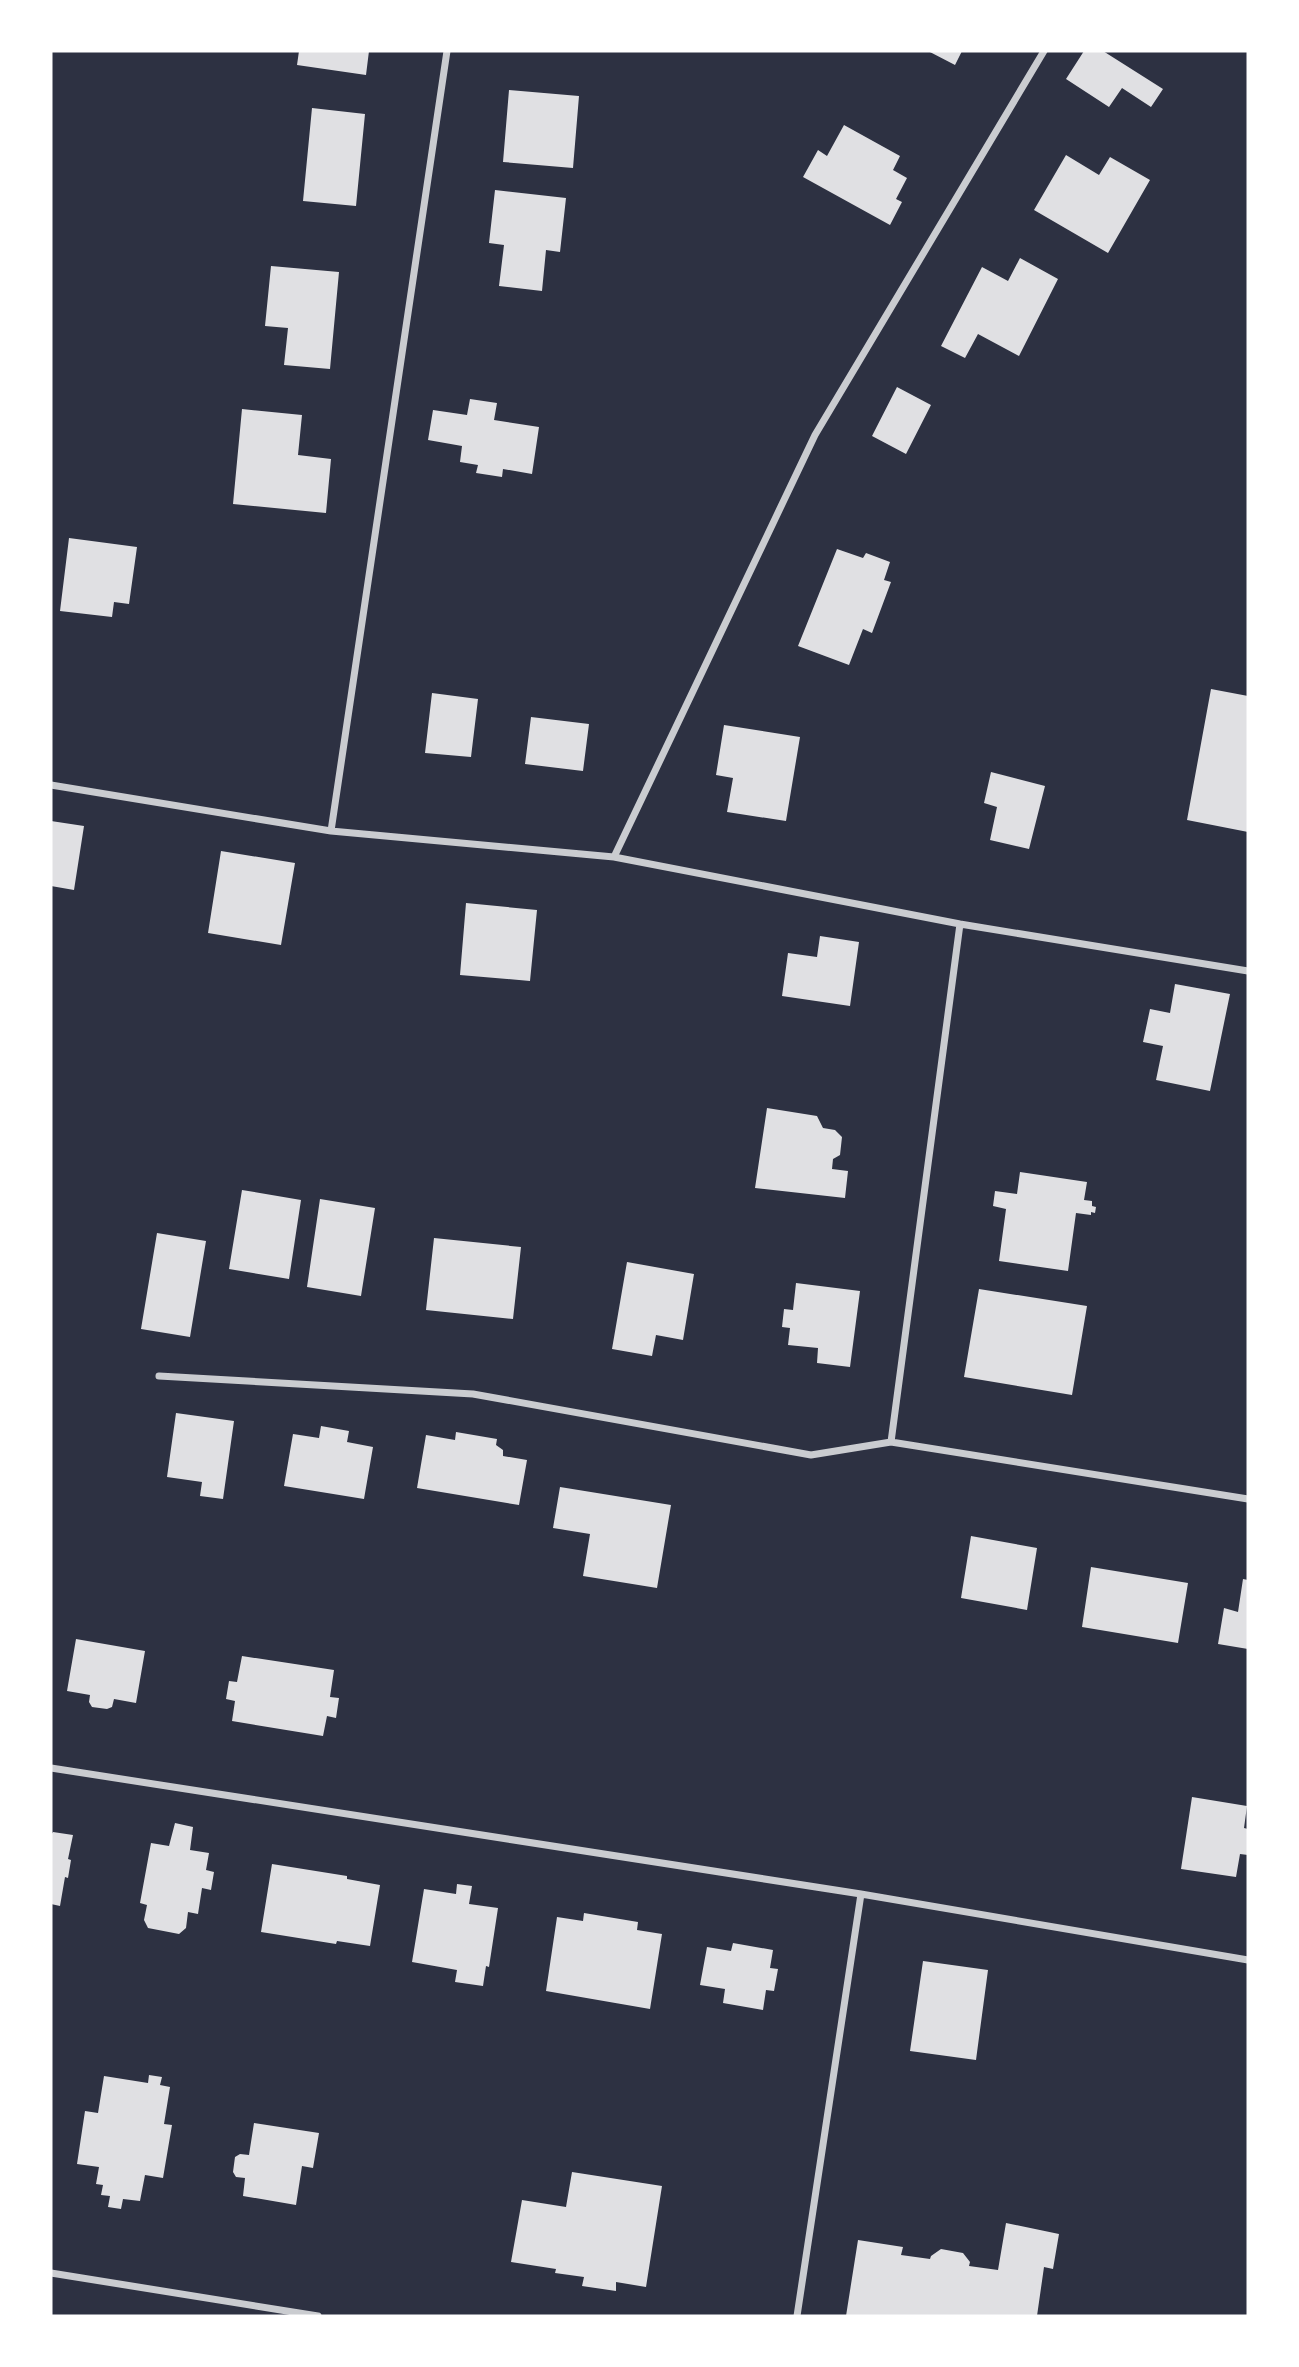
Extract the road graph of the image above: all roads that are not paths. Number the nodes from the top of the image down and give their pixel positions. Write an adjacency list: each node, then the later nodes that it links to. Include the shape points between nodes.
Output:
1 (447, 51): 4 (street)
2 (1044, 51): 5 (street, via 815,435)
3 (51, 785): 4 (street)
4 (331, 831): 5 (street)
5 (614, 857): 6 (street)
6 (960, 924): 7 (street); 9 (street)
7 (1248, 971)
8 (159, 1376): 9 (street, via 473,1394 811,1455)
9 (891, 1442): 10 (street)
10 (1248, 1499)
11 (51, 1768): 12 (street)
12 (861, 1894): 13 (street); 16 (street)
13 (1248, 1960)
14 (51, 2273): 15 (street)
15 (318, 2316)
16 (797, 2316)

